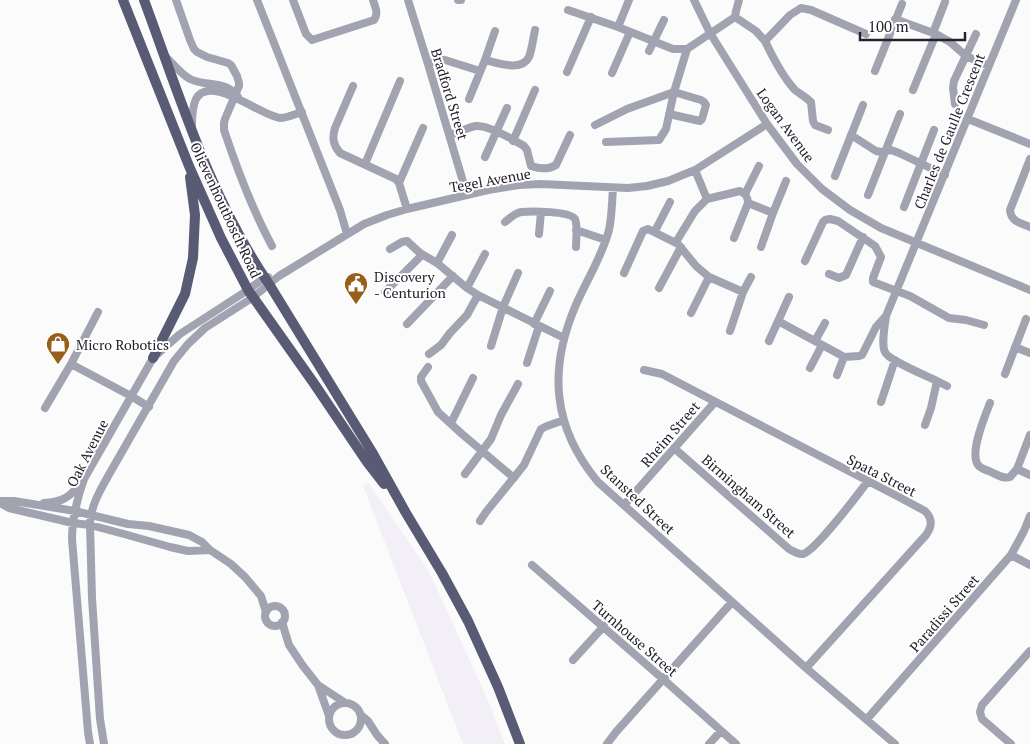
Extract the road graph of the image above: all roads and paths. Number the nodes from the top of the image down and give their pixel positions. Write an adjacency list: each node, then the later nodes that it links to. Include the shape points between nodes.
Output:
1 (123, 0): 72 (main road, Olievenhoutbosch Road)
2 (144, 0): 31 (main road, Olievenhoutbosch Road)
3 (176, 0): 45 (street, via 194,49 234,69 239,83)
4 (258, 0): 50 (street)
5 (293, 0): 6 (street, via 306,34 312,40 374,20)
6 (373, 0)
7 (408, 0): 34 (street, Bradford Street)
8 (629, 0): 19 (street)
9 (694, 0): 23 (street, Logan Avenue)
10 (739, 0): 16 (street)
11 (1016, 0): 35 (street, Charles de Gaulle Crescent)
12 (945, 2): 25 (street)
13 (902, 4): 17 (street)
14 (568, 10): 15 (street)
15 (591, 17): 19 (street); 38 (street)
16 (735, 17): 23 (street); 28 (street)
17 (895, 19): 25 (street); 37 (street)
18 (664, 20): 27 (street)
19 (618, 27): 22 (street)
20 (535, 30): 33 (street, via 529,56 522,64 507,66)
21 (495, 31): 33 (street)
22 (630, 32): 27 (street); 39 (street)
23 (710, 33): 29 (street); 54 (street, Logan Avenue)
24 (866, 34): 28 (street, via 801,8)
25 (934, 34): 32 (street); 43 (street)
26 (976, 34): 32 (street)
27 (654, 41): 29 (street, via 673,49); 30 (street)
28 (765, 41): 58 (street, via 782,73 796,91 811,102 815,125)
29 (687, 49): 44 (street)
30 (649, 51)
31 (165, 55): 45 (street, via 190,79 223,86); 57 (main road, Olievenhoutbosch Road)
32 (966, 56): 35 (street); 47 (street, via 954,81)
33 (486, 60): 36 (street)
34 (428, 64): 36 (street, via 445,60); 63 (street, Bradford Street)
35 (989, 66): 53 (street, Charles de Gaulle Crescent)
36 (480, 71): 46 (street)
37 (876, 71)
38 (567, 72)
39 (612, 74)
40 (400, 81): 70 (street)
41 (353, 86): 70 (street, via 333,139 340,153)
42 (535, 90): 64 (street)
43 (913, 90)
44 (674, 92): 51 (street); 51 (street, via 701,100 706,106 700,121); 55 (street)
45 (236, 97): 50 (street, via 278,118); 57 (street, via 214,91 201,93 194,102); 102 (street, via 224,130 251,202)
46 (469, 99)
47 (955, 104)
48 (863, 105): 62 (street)
49 (507, 108): 60 (street)
50 (302, 112): 94 (street)
51 (669, 114): 65 (street, via 666,129 659,140)
52 (900, 114): 67 (street)
53 (968, 119): 66 (street); 75 (street, Charles de Gaulle Crescent)
54 (767, 124): 74 (street, Tegel Avenue); 100 (street, Logan Avenue, via 797,164 832,197 889,232)
55 (595, 125)
56 (423, 128): 78 (street)
57 (192, 129): 116 (main road, Olievenhoutbosch Road, via 224,208)
58 (828, 130)
59 (934, 130): 71 (street)
60 (496, 132): 63 (street, via 475,126); 64 (street); 68 (street)
61 (570, 135): 64 (street, via 556,165 545,169 531,166 526,148)
62 (851, 135): 67 (street, via 876,151); 76 (street)
63 (450, 136): 81 (street, Bradford Street)
64 (513, 141)
65 (606, 142)
66 (1030, 144)
67 (886, 151): 71 (street, via 895,151); 82 (street)
68 (485, 157)
69 (1030, 159): 91 (street, via 1010,210 1014,220)
70 (365, 164): 78 (street)
71 (921, 164): 75 (street); 86 (street)
72 (189, 166): 124 (main road, Olievenhoutbosch Road); 146 (main road, via 195,215 193,258 185,294)
73 (759, 166): 80 (street)
74 (695, 170): 79 (street, Tegel Avenue, via 668,181); 83 (street)
75 (945, 175): 100 (street, Charles de Gaulle Crescent)
76 (835, 176)
77 (786, 181): 89 (street)
78 (399, 182): 87 (street)
79 (613, 188): 81 (street, Tegel Avenue, via 527,184); 99 (street, Stansted Street)
80 (746, 194): 83 (street, via 737,191); 85 (street)
81 (467, 195): 87 (street, Tegel Avenue)
82 (868, 195)
83 (706, 199): 101 (street, via 695,211)
84 (670, 202): 93 (street)
85 (748, 202): 89 (street); 98 (street)
86 (904, 208)
87 (406, 210): 94 (street, Tegel Avenue, via 364,224)
88 (541, 212): 90 (street, via 521,212); 92 (street, via 571,216 576,222); 95 (street)
89 (773, 213): 104 (street)
90 (505, 222)
91 (1030, 227)
92 (576, 230): 99 (street); 103 (street)
93 (655, 231): 101 (street); 111 (street, via 648,228 643,231)
94 (347, 234): 116 (street, Tegel Avenue)
95 (539, 234)
96 (452, 235): 109 (street)
97 (863, 237): 108 (street, via 838,221 825,220); 112 (street, via 846,275 839,278); 121 (street, via 881,256 873,282)
98 (734, 238)
99 (606, 240): 138 (street, Stansted Street)
100 (916, 243): 119 (street, Logan Avenue); 121 (street, Charles de Gaulle Crescent)
101 (678, 245): 114 (street); 118 (street)
102 (272, 246)
103 (576, 246)
104 (761, 247)
105 (390, 249): 107 (street, via 407,241)
106 (485, 254): 117 (street)
107 (422, 255): 109 (street); 122 (street)
108 (805, 261)
109 (437, 263): 113 (street)
110 (518, 273): 127 (street)
111 (624, 273)
112 (829, 274)
113 (453, 276): 117 (street); 134 (street)
114 (709, 277): 123 (street); 129 (street)
115 (751, 277): 123 (street)
116 (267, 281): 124 (street, Tegel Avenue); 181 (main road, Olievenhoutbosch Road)
117 (467, 288): 125 (street)
118 (659, 288)
119 (1030, 290)
120 (550, 291): 135 (street)
121 (898, 291): 130 (street, Charles de Gaulle Crescent); 136 (street, via 949,318)
122 (385, 292)
123 (743, 292): 137 (street)
124 (250, 294): 146 (street, Oak Avenue, via 180,334); 163 (street, via 188,344 174,361); 181 (main road, Olievenhoutbosch Road)
125 (478, 295): 127 (street); 144 (street, via 467,315 441,345)
126 (789, 297): 132 (street)
127 (503, 307): 135 (street); 141 (street)
128 (98, 312): 149 (street)
129 (691, 313)
130 (886, 316): 145 (street, via 876,327 862,354); 147 (street, via 884,351)
131 (1026, 319): 142 (street)
132 (778, 321): 139 (street); 140 (street)
133 (825, 323): 140 (street)
134 (407, 324)
135 (536, 325): 138 (street); 148 (street)
136 (984, 325)
137 (730, 331)
138 (564, 338): 165 (street, Stansted Street, via 558,384)
139 (768, 341)
140 (818, 343): 145 (street); 151 (street)
141 (491, 346)
142 (1015, 347): 143 (street); 153 (street)
143 (1030, 353)
144 (428, 354)
145 (844, 357): 154 (street)
146 (153, 358): 159 (street, Oak Avenue)
147 (895, 360): 156 (street); 161 (street)
148 (527, 363)
149 (71, 364): 159 (street); 164 (street)
150 (428, 367): 166 (street, via 421,381 436,408)
151 (810, 368)
152 (644, 370): 160 (street, Spata Street, via 662,374)
153 (1005, 374)
154 (837, 375)
155 (473, 378): 166 (street)
156 (937, 381): 158 (street); 167 (street)
157 (518, 384): 170 (street)
158 (947, 386)
159 (131, 396): 163 (street); 175 (street, Oak Avenue)
160 (714, 402): 169 (street, Rheim Street); 176 (street, Spata Street)
161 (881, 402)
162 (990, 403): 171 (street, via 979,430 976,463 1004,478 1010,477)
163 (149, 406): 182 (street, via 111,471)
164 (45, 408)
165 (564, 420): 174 (street, via 541,429); 179 (street, Stansted Street, via 584,464 598,482)
166 (451, 423): 170 (street)
167 (925, 425)
168 (1030, 435): 171 (street)
169 (674, 448): 176 (street, Birmingham Street, via 789,549 799,554 814,546); 179 (street, Rheim Street)
170 (482, 451): 172 (street); 174 (street)
171 (1017, 469): 173 (street)
172 (465, 474)
173 (1030, 474)
174 (514, 478): 184 (street)
175 (84, 479): 178 (street, via 64,500); 180 (street, Oak Avenue)
176 (868, 481): 203 (street, Spata Street, via 925,511 931,524 926,535)
177 (0, 502): 178 (street); 185 (street, via 9,508)
178 (32, 504): 180 (street)
179 (624, 505): 194 (street, Stansted Street)
180 (75, 511): 182 (street); 185 (street, Oak Avenue)
181 (406, 513): 216 (main road, Olievenhoutbosch Road, via 468,621)
182 (91, 514): 186 (street); 187 (street, via 189,535)
183 (1030, 516): 188 (street, Paradissi Street)
184 (480, 521)
185 (73, 523): 186 (street); 193 (street, Oak Avenue)
186 (90, 525): 187 (street, via 188,551); 191 (street)
187 (210, 550): 192 (street, via 240,573)
188 (1011, 555): 190 (street); 209 (street, Paradissi Street)
189 (532, 564): 199 (street, Turnhouse Street)
190 (1030, 565)
191 (92, 596): 193 (street); 214 (street)
192 (261, 596): 195 (street); 196 (street)
193 (76, 597): 213 (street, Oak Avenue)
194 (732, 602): 203 (street, Stansted Street); 204 (street)
195 (276, 607): 196 (street); 197 (street, via 284,613)
196 (266, 612): 198 (street, via 266,621)
197 (282, 622): 198 (street); 200 (street)
198 (274, 626): 200 (street)
199 (604, 626): 202 (street); 204 (street, Turnhouse Street)
200 (287, 641): 205 (street)
201 (1030, 652): 221 (street, via 981,709 982,719)
202 (573, 660)
203 (806, 668): 209 (street, Stansted Street)
204 (663, 679): 211 (street, Turnhouse Street); 217 (street)
205 (318, 685): 206 (street); 208 (street)
206 (344, 702): 207 (street, via 354,705); 208 (street, via 334,706)
207 (362, 715): 210 (street); 212 (street)
208 (329, 716): 210 (street, via 331,727 340,734 351,734)
209 (867, 719): 220 (street, Stansted Street)
210 (359, 728): 212 (street)
211 (721, 731): 218 (street); 219 (street, Turnhouse Street)
212 (377, 735): 215 (street)
213 (90, 744)
214 (104, 744)
215 (386, 744)
216 (521, 744)
217 (607, 744)
218 (709, 744)
219 (736, 744)
220 (895, 744)
221 (1011, 744)

